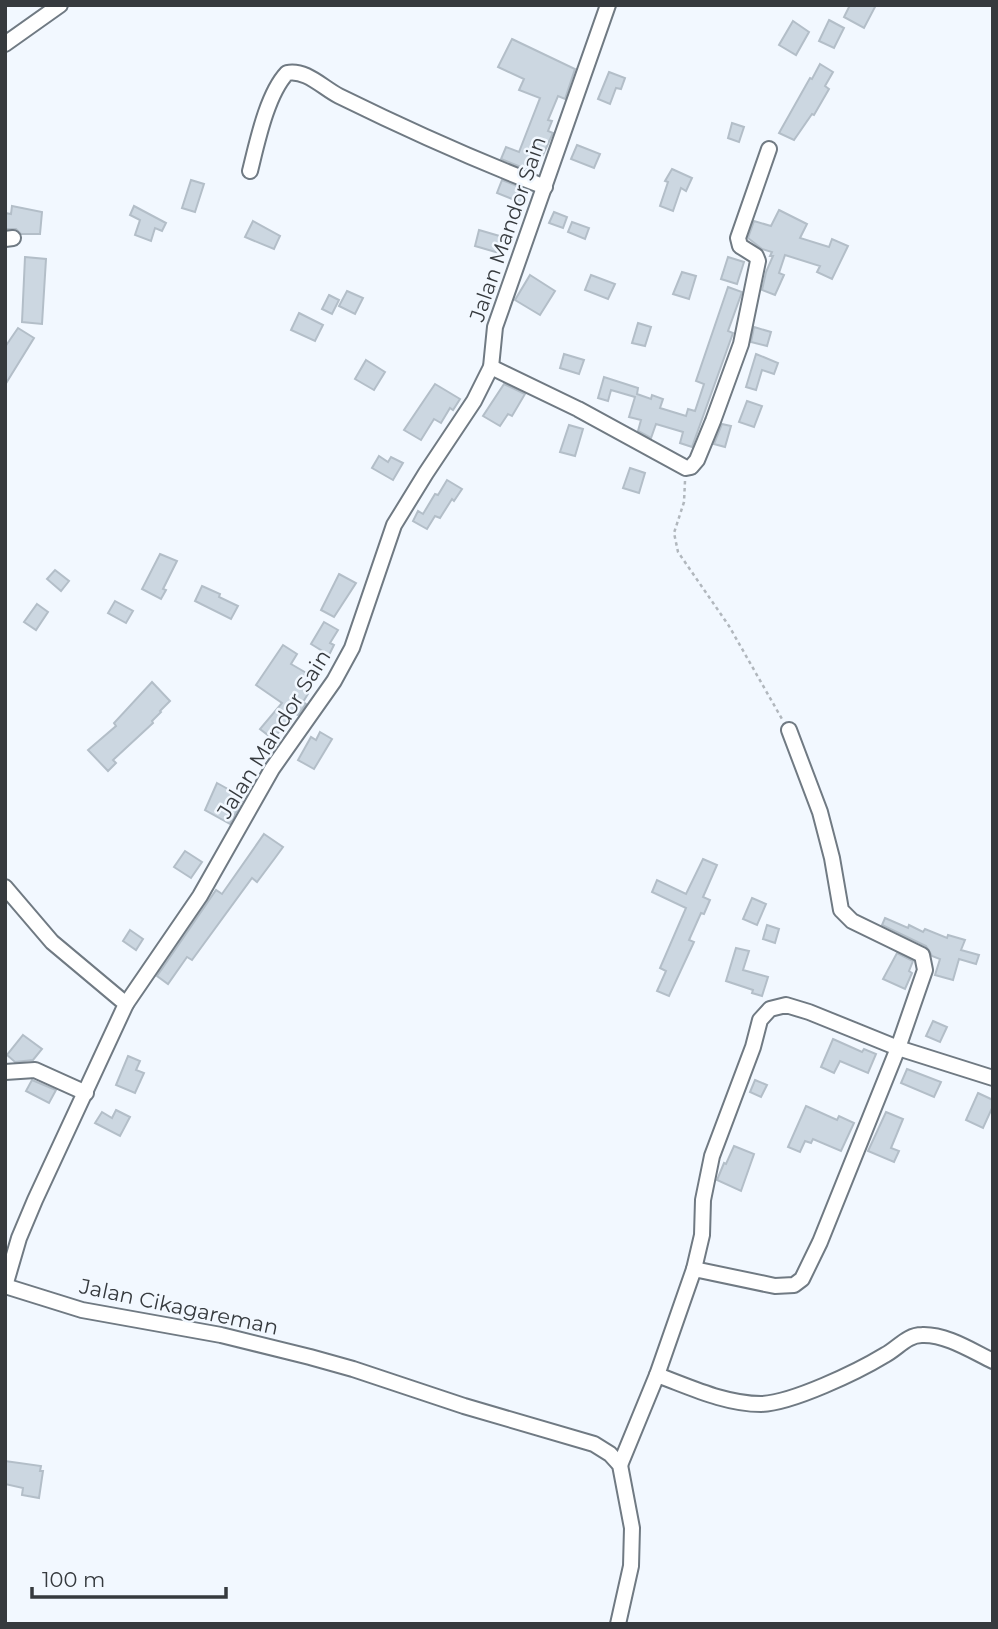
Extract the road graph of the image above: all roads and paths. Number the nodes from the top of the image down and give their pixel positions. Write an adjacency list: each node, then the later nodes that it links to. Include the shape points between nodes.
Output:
1 (60, 5): 3 (street)
2 (608, 5): 6 (street, Jalan Mandor Sain)
3 (5, 44)
4 (769, 149): 8 (street, via 738,238 740,246 758,261 741,344 697,460)
5 (250, 171): 6 (street, via 275,90 287,73 296,72 472,159)
6 (545, 187): 7 (street, Jalan Mandor Sain, via 495,327)
7 (491, 367): 8 (street); 11 (street, Jalan Mandor Sain, via 394,525 352,648 334,681 272,769 200,896)
8 (686, 468): 9 (path, via 684,502 675,526 678,552 729,626)
9 (789, 730): 12 (street, via 820,812 841,910 852,921 924,959 925,970)
10 (5, 887): 11 (street, via 52,942)
11 (126, 1003): 15 (street, Jalan Mandor Sain)
12 (898, 1048): 14 (street); 16 (street, via 802,1279 794,1286 775,1286); 16 (street, via 786,1005 764,1015 712,1156)
13 (5, 1072): 15 (street, via 35,1070)
14 (993, 1078)
15 (86, 1093): 17 (street, Jalan Mandor Sain, via 19,1238)
16 (694, 1269): 19 (street)
17 (5, 1286): 20 (street, Jalan Cikagareman, via 82,1310 222,1335 349,1368 594,1444)
18 (993, 1361): 19 (street, via 944,1339 920,1334 807,1393 764,1404 725,1399)
19 (657, 1375): 20 (street)
20 (620, 1465): 21 (street, via 632,1548)
21 (618, 1624)

